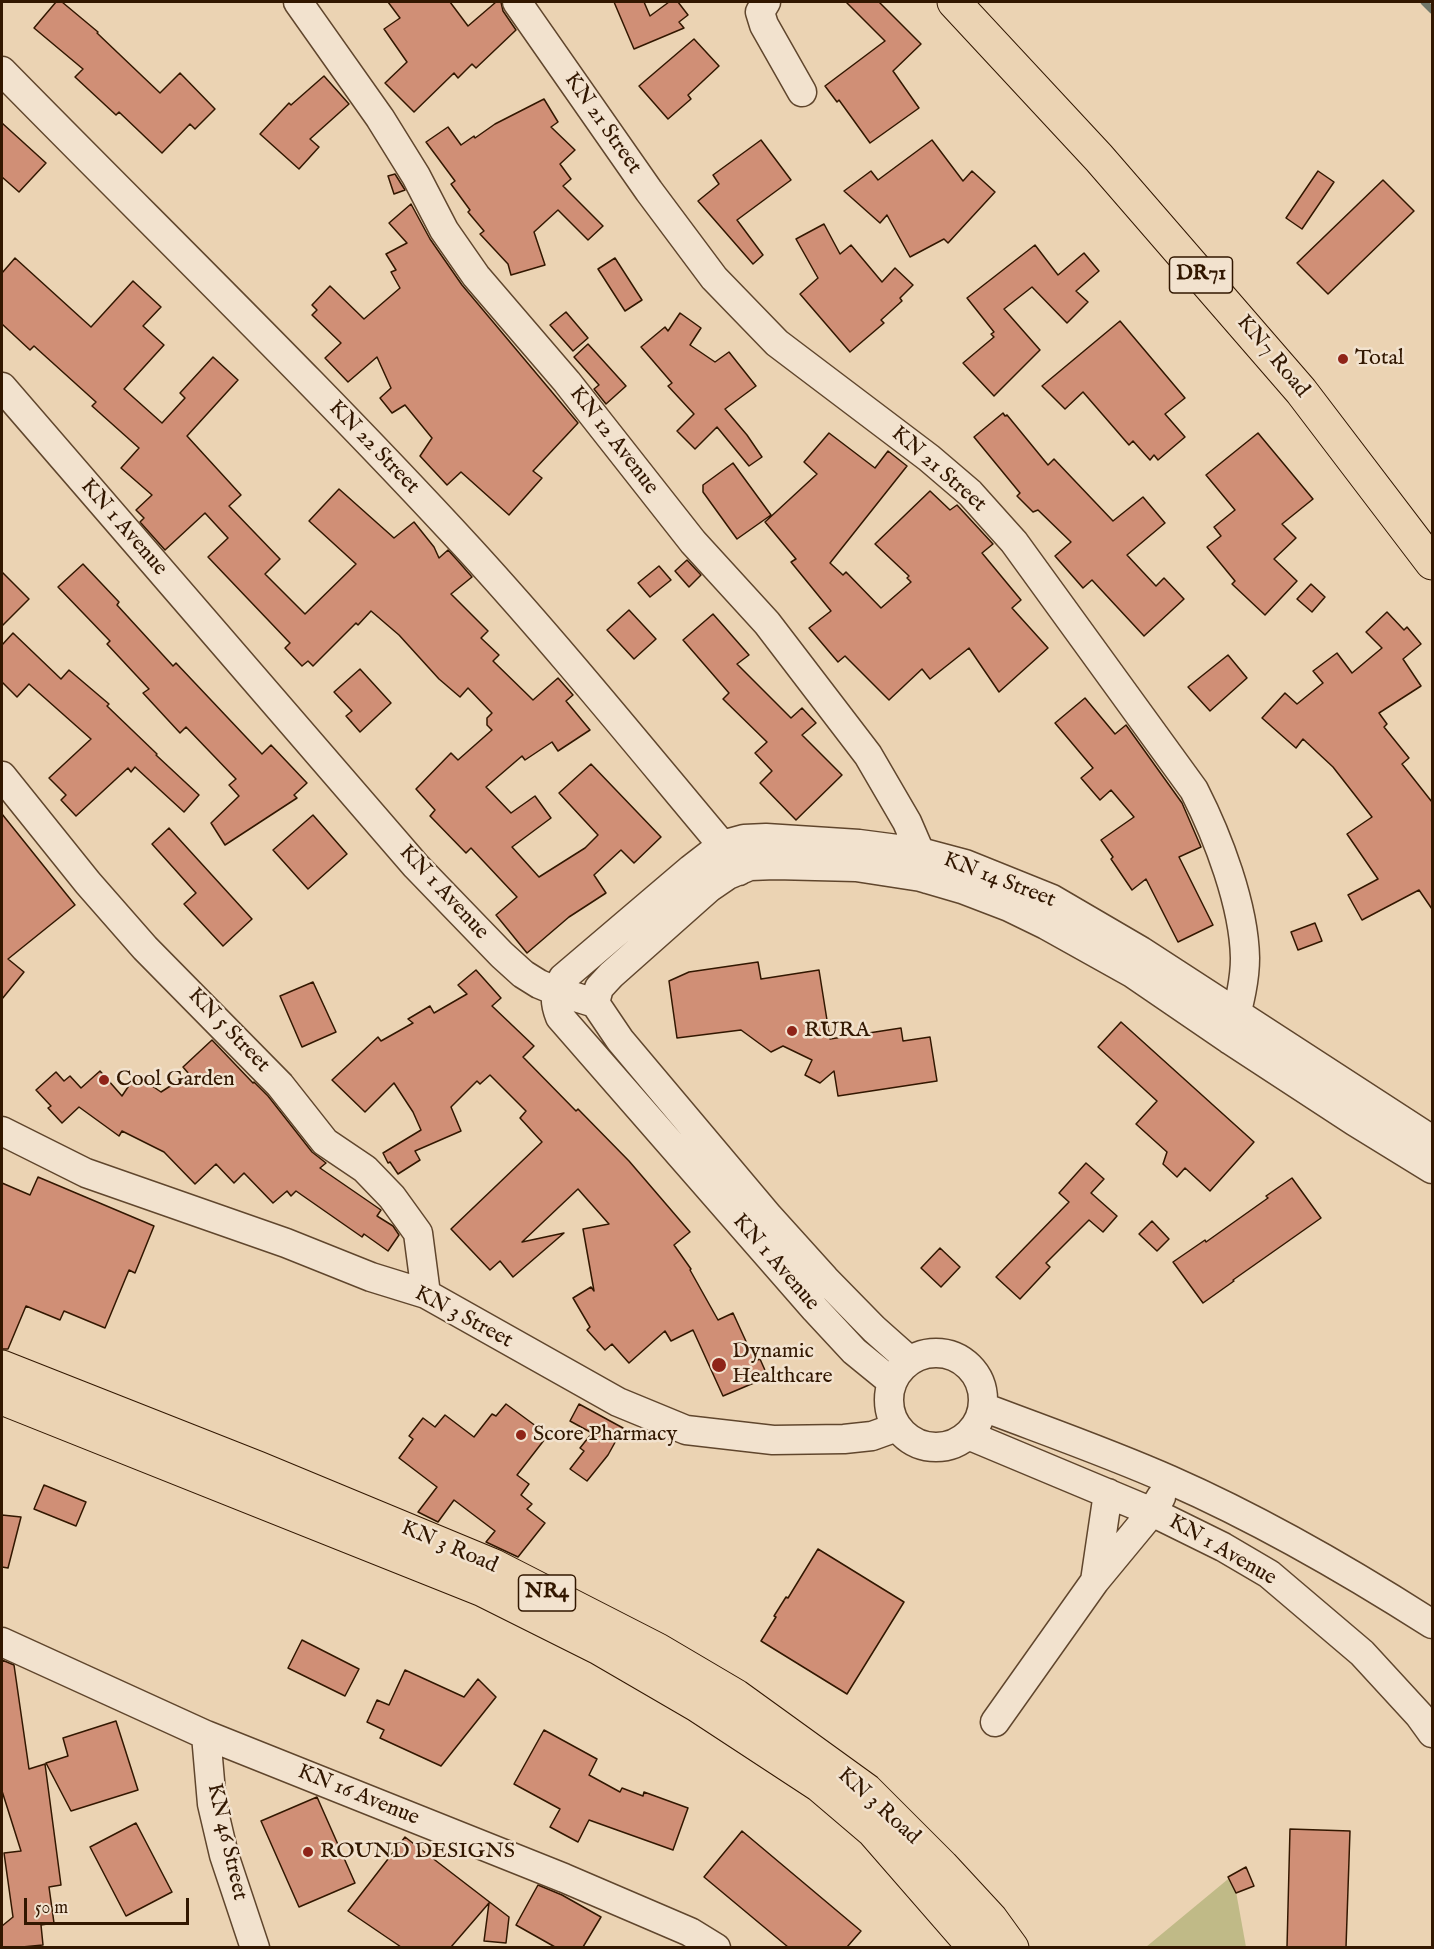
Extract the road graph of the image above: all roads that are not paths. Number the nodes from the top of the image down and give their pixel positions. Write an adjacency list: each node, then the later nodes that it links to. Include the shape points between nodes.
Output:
1 (298, 2): 11 (street, KN 12 Avenue, via 380,118 444,230 476,276 567,382 679,525 767,623 868,754)
2 (517, 2): 15 (street, KN 21 Street, via 714,278 777,343 970,493 1014,542 1194,790 1212,825 1240,921 1245,957)
3 (766, 2): 6 (street, via 760,12 764,25)
4 (954, 2): 8 (main road, KN7 Road / DR71, via 1099,158 1301,391)
5 (2, 71): 10 (street, KN 22 Street, via 471,551)
6 (802, 92)
7 (2, 387): 13 (street, KN 1 Avenue, via 416,866 502,956 523,974)
8 (1432, 563)
9 (2, 776): 19 (street, KN 5 Street, via 145,948 280,1086 325,1142 365,1169 392,1197 418,1233)
10 (722, 845): 11 (street, KN 14 Street, via 766,838 860,844); 12 (street, KN 22 Street); 13 (street, KN 14 Street, via 563,978)
11 (924, 866): 12 (street, KN 14 Street, via 775,865 750,866); 15 (street, KN 14 Street, via 1046,925)
12 (739, 871): 14 (street, KN 14 Street, via 709,888 611,975 599,988)
13 (556, 991): 14 (street); 21 (street, KN 1 Avenue, via 560,1017 815,1309 854,1351)
14 (595, 1003): 21 (street, KN 1 Avenue, via 620,1040 769,1217 874,1329)
15 (1233, 1027): 17 (street, KN 14 Street); 18 (street, KN 14 Street, via 1354,1121)
16 (2, 1131): 19 (street, KN 3 Street, via 86,1173)
17 (1432, 1140)
18 (1432, 1169)
19 (426, 1294): 24 (street, KN 3 Street, via 618,1402 686,1430 794,1440 872,1436)
20 (2, 1367): 38 (main road, KN 3 Road / NR4, via 494,1566 658,1650 736,1696 866,1790 942,1866)
21 (901, 1371): 23 (street, via 922,1355 953,1356 967,1364 977,1377); 24 (street, via 889,1397)
22 (2, 1398): 37 (main road, KN 3 Road / NR4, via 483,1590 599,1648 697,1705 819,1785 873,1831)
23 (983, 1407): 25 (street, via 978,1423); 26 (street, KN 1 Avenue)
24 (897, 1427): 25 (street, via 922,1445 938,1447)
25 (968, 1435): 27 (street, KN 1 Avenue)
26 (1171, 1480): 28 (street); 30 (street, KN 1 Avenue, via 1291,1541)
27 (1108, 1494): 28 (street, KN 1 Avenue); 29 (street)
28 (1152, 1512): 29 (street); 33 (street, KN 1 Avenue, via 1269,1574 1362,1653)
29 (1095, 1581): 32 (street)
30 (1432, 1624)
31 (2, 1642): 34 (street, KN 16 Avenue)
32 (995, 1722)
33 (1432, 1733)
34 (206, 1735): 35 (street, KN 46 Street, via 212,1804 221,1845); 36 (street, KN 16 Avenue, via 564,1878)
35 (255, 1947)
36 (716, 1947)
37 (975, 1947)
38 (1012, 1947)

